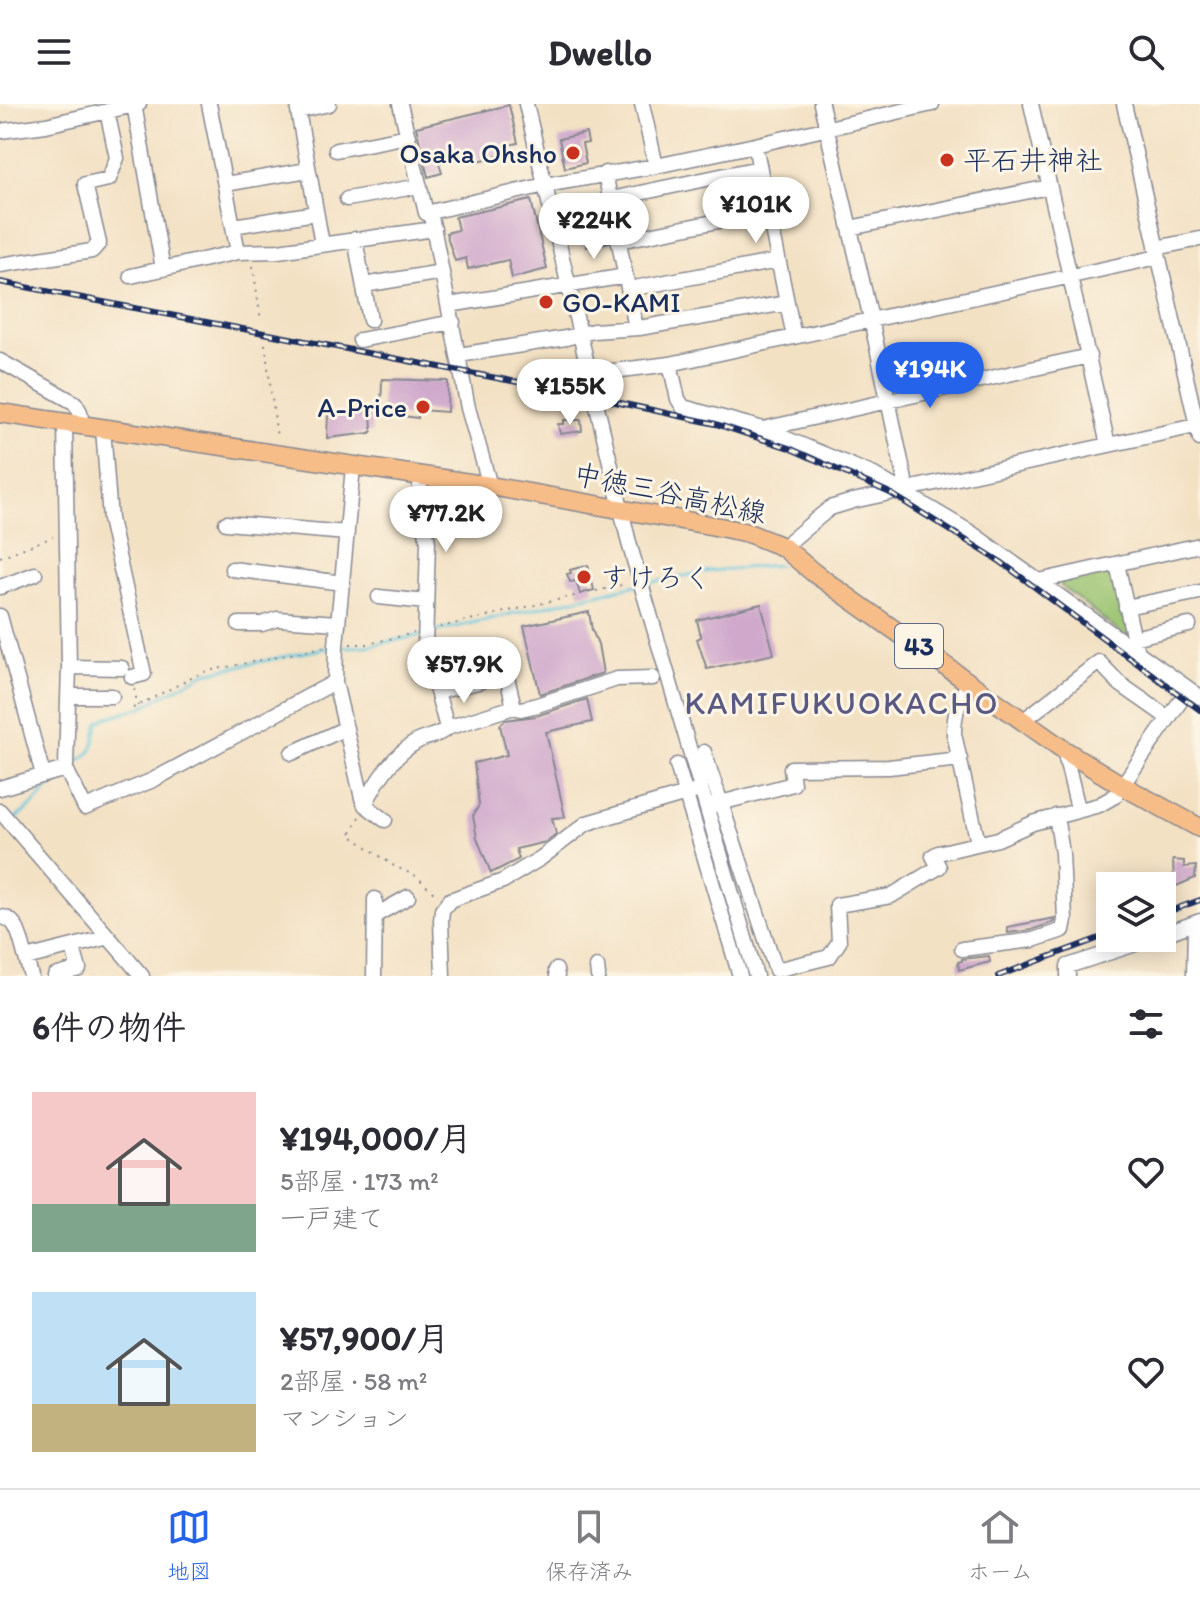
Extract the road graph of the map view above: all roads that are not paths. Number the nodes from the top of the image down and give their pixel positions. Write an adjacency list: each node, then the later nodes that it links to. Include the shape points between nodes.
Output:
1 (136, 104): 11 (street); 41 (street)
2 (209, 104): 21 (street)
3 (329, 104): 19 (street, via 298,111)
4 (400, 104): 14 (street)
5 (526, 104): 22 (street)
6 (642, 104): 17 (street)
7 (821, 104): 12 (street)
8 (930, 104): 12 (street)
9 (1031, 104): 24 (street)
10 (1124, 104): 38 (street)
11 (107, 111): 13 (street); 40 (street, via 117,158 109,179 85,184 99,243 92,251)
12 (827, 127): 15 (street); 31 (street)
13 (0, 131)
14 (408, 136): 16 (street); 23 (street)
15 (755, 145): 17 (street); 18 (street)
16 (336, 150)
17 (656, 166): 20 (street)
18 (759, 168): 26 (street); 27 (street)
19 (308, 170): 21 (street); 28 (street)
20 (605, 173): 22 (street); 26 (street)
21 (225, 184): 30 (street)
22 (545, 185): 29 (street); 47 (street)
23 (420, 186): 25 (street); 29 (street)
24 (1049, 187): 31 (street); 43 (street)
25 (347, 199)
26 (611, 199): 35 (street)
27 (768, 211): 35 (street); 39 (street)
28 (316, 213): 30 (street); 36 (street)
29 (430, 213): 32 (street)
30 (233, 226): 37 (street)
31 (850, 228): 50 (street)
32 (434, 229): 33 (street); 42 (street)
33 (355, 239): 36 (street); 46 (street)
34 (1200, 239): 38 (street)
35 (619, 241): 45 (street)
36 (322, 244): 37 (street)
37 (245, 252): 41 (street)
38 (1157, 252): 43 (street); 67 (street)
39 (778, 261): 45 (street); 48 (street)
40 (0, 265)
41 (163, 269): 44 (street)
42 (442, 272): 46 (street); 49 (street)
43 (1071, 275): 50 (street); 58 (street)
44 (131, 276)
45 (627, 282): 47 (street); 53 (street)
46 (364, 285): 51 (street)
47 (568, 285): 49 (street); 54 (street)
48 (787, 303): 53 (street); 55 (street)
49 (449, 305): 52 (street)
50 (871, 319): 55 (street); 62 (street)
51 (370, 320)
52 (453, 322): 56 (street); 57 (street)
53 (636, 328): 54 (street)
54 (579, 334): 57 (street); 61 (street)
55 (794, 337): 60 (street)
56 (360, 340)
57 (459, 355): 71 (street)
58 (1089, 356): 62 (street); 68 (street)
59 (0, 361): 64 (street, via 75,403 80,412)
60 (670, 364): 61 (street); 66 (street, via 683,407)
61 (589, 374): 73 (street)
62 (887, 400): 66 (street); 72 (street)
63 (0, 413): 64 (main road, 中徳三谷高松線 / 43)
64 (74, 424): 65 (main road, 中徳三谷高松線 / 43); 94 (street, via 65,532)
65 (103, 428): 69 (main road, 中徳三谷高松線 / 43); 94 (street, via 110,519 144,674)
66 (763, 429): 72 (street)
67 (1199, 430): 68 (street)
68 (1108, 445): 72 (street)
69 (353, 467): 70 (main road, 中徳三谷高松線 / 43); 75 (street)
70 (421, 476): 71 (main road, 中徳三谷高松線 / 43); 86 (street, via 419,497 428,542)
71 (490, 486): 73 (main road, 中徳三谷高松線 / 43)
72 (905, 491): 77 (street, via 830,508); 81 (street)
73 (620, 509): 77 (main road, 中徳三谷高松線 / 43, via 748,533); 117 (street)
74 (226, 523): 75 (street)
75 (347, 533): 82 (street)
76 (1200, 545): 78 (street)
77 (783, 547): 98 (main road, 中徳三谷高松線 / 43)
78 (1117, 564): 81 (street); 87 (street)
79 (232, 569): 82 (street)
80 (35, 574): 83 (street)
81 (1039, 581): 92 (street)
82 (343, 583): 89 (street)
83 (0, 587)
84 (1200, 592): 87 (street)
85 (379, 597): 86 (street)
86 (426, 602): 99 (street, via 425,647)
87 (1126, 607): 92 (street)
88 (0, 616): 114 (street)
89 (338, 623): 90 (street, via 277,619); 97 (street)
90 (239, 624)
91 (1189, 625): 92 (street)
92 (1135, 646): 100 (street)
93 (500, 648): 103 (street)
94 (69, 667): 101 (street)
95 (653, 678): 103 (street, via 627,677 534,706)
96 (482, 681): 99 (street)
97 (335, 682): 106 (street); 113 (street, via 153,780 85,808)
98 (969, 682): 105 (main road, 中徳三谷高松線 / 43); 111 (street, via 954,717)
99 (437, 692): 107 (street)
100 (1196, 693): 104 (street)
101 (68, 696): 102 (street); 113 (street)
102 (112, 696)
103 (514, 707): 107 (street)
104 (1167, 717): 105 (street, via 1099,662); 115 (street)
105 (1024, 720): 108 (main road, 中徳三谷高松線 / 43)
106 (346, 728): 110 (street); 119 (street)
107 (447, 728): 119 (street, via 396,756)
108 (1064, 750): 115 (main road, 中徳三谷高松線 / 43); 121 (street)
109 (704, 752): 118 (street)
110 (292, 753)
111 (960, 759): 118 (street, via 889,767 791,768 793,784); 126 (street)
112 (677, 765): 117 (street)
113 (65, 767): 114 (street)
114 (43, 775): 116 (street)
115 (1123, 786): 121 (street, via 1107,801); 125 (main road, 中徳三谷高松線 / 43)
116 (0, 788)
117 (693, 792): 120 (street); 142 (street, via 587,823 503,881 444,906); 143 (street)
118 (721, 803): 120 (street); 126 (street, via 776,970 829,957 839,942 838,904 891,896 939,867 934,854)
119 (365, 805): 124 (street)
120 (705, 806): 144 (street)
121 (1078, 809): 123 (street)
122 (0, 811): 133 (street)
123 (1056, 816): 126 (street); 135 (street, via 1063,930 1033,940)
124 (385, 820)
125 (1200, 828)
126 (978, 843)
127 (408, 897): 129 (street)
128 (375, 899): 129 (street)
129 (376, 915): 141 (street)
130 (0, 917): 137 (street, via 14,921)
131 (1197, 922): 132 (street); 146 (street)
132 (1176, 930)
133 (109, 937): 134 (street); 140 (street)
134 (73, 948): 137 (street); 139 (street, via 79,969)
135 (962, 949)
136 (1111, 952): 145 (street, via 1068,966)
137 (26, 958): 138 (street)
138 (31, 976)
139 (55, 976)
140 (142, 976)
141 (374, 976)
142 (443, 976)
143 (740, 976)
144 (756, 976)
145 (1068, 976)
146 (1194, 976)

